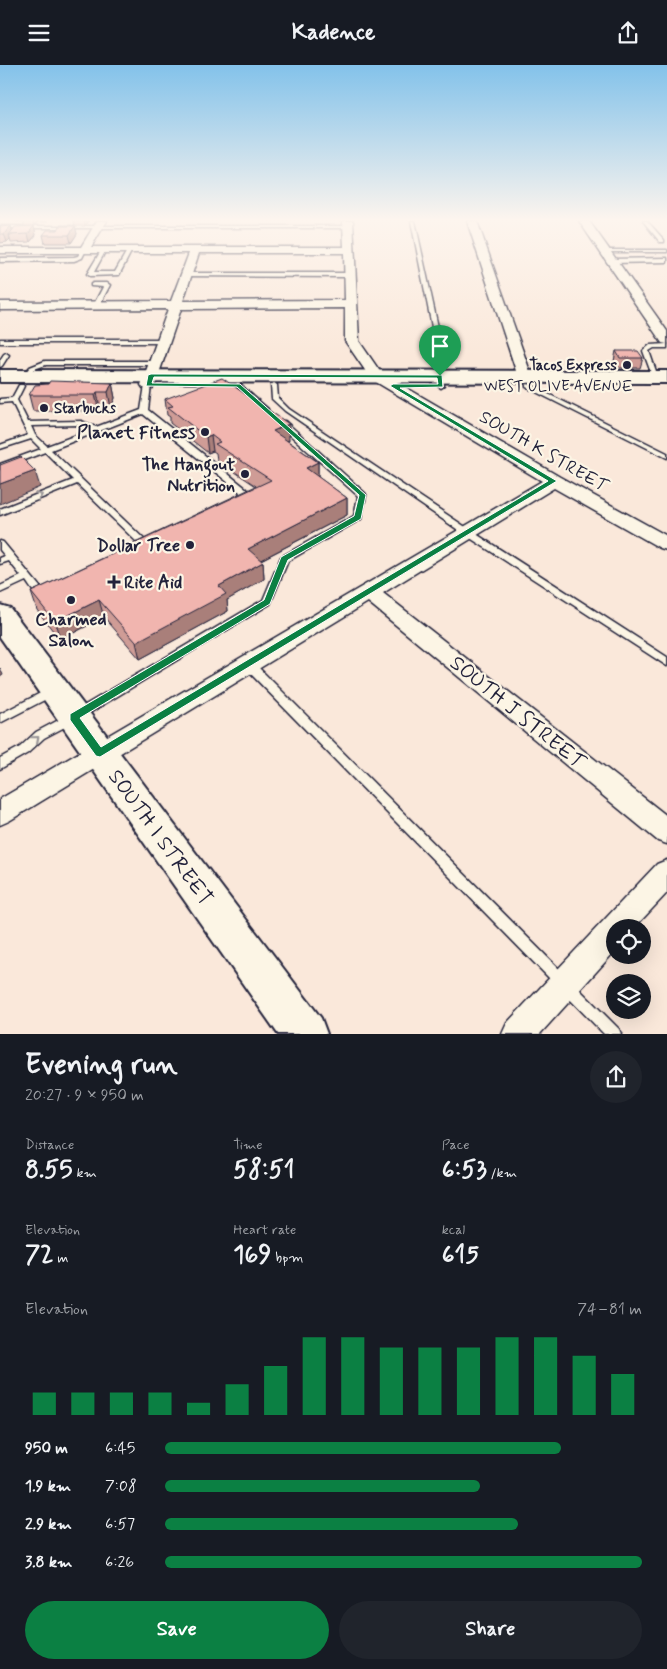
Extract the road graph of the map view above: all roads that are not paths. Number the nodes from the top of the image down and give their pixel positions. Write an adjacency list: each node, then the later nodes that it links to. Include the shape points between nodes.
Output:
1 (95, 266): 2 (lane, via 90,274 117,274)
2 (121, 266)
3 (190, 266): 8 (street)
4 (349, 266): 9 (street)
5 (422, 266): 24 (lane, via 435,327)
6 (487, 266): 25 (street)
7 (615, 266): 15 (street)
8 (187, 275): 9 (lane); 14 (street)
9 (349, 275): 11 (street)
10 (93, 285): 13 (lane, via 107,285)
11 (350, 304): 14 (street); 23 (street, via 352,341)
12 (0, 306): 13 (street)
13 (96, 306): 14 (street)
14 (177, 306): 17 (street)
15 (667, 340)
16 (0, 341): 17 (lane)
17 (164, 341): 21 (street)
18 (667, 346): 26 (lane, via 652,346 646,351)
19 (6, 355): 20 (lane)
20 (0, 365)
21 (152, 375): 23 (main road, WEST OLIVE AVENUE); 27 (main road, WEST OLIVE AVENUE); 31 (main road, WEST OLIVE AVENUE); 33 (lane)
22 (0, 376): 31 (main road, WEST OLIVE AVENUE)
23 (376, 376): 24 (main road, WEST OLIVE AVENUE); 30 (street, SOUTH K STREET)
24 (441, 381): 25 (main road, WEST OLIVE AVENUE); 30 (main road, WEST OLIVE AVENUE)
25 (526, 381): 26 (main road, WEST OLIVE AVENUE); 39 (lane)
26 (662, 383)
27 (238, 385): 28 (main road, WEST OLIVE AVENUE); 58 (lane, via 362,495 358,517 284,559 267,602)
28 (274, 385): 30 (main road, WEST OLIVE AVENUE); 45 (lane, via 275,399 287,410)
29 (0, 386): 31 (main road, WEST OLIVE AVENUE)
30 (393, 386): 42 (street, SOUTH K STREET)
31 (20, 387): 32 (lane); 34 (lane)
32 (0, 401)
33 (144, 411): 35 (lane); 43 (lane, via 244,491 240,500)
34 (26, 424): 35 (lane, via 81,423); 36 (lane)
35 (97, 430): 38 (lane)
36 (32, 436): 37 (lane); 38 (lane)
37 (0, 447)
38 (46, 450): 40 (lane); 41 (lane)
39 (667, 456)
40 (0, 467)
41 (78, 481): 44 (lane, one-way to 41); 47 (lane)
42 (554, 481): 45 (street); 48 (street, SOUTH K STREET)
43 (231, 504)
44 (0, 512)
45 (467, 532): 54 (street); 56 (lane)
46 (0, 544): 49 (lane)
47 (144, 544)
48 (667, 544)
49 (10, 557): 50 (lane); 51 (lane)
50 (0, 561)
51 (27, 577): 52 (lane, via 40,593); 53 (lane)
52 (57, 585)
53 (0, 590)
54 (369, 592): 57 (street); 63 (street, SOUTH J STREET)
55 (0, 615): 58 (main road, SOUTH I STREET)
56 (667, 662)
57 (248, 664): 60 (street); 67 (lane)
58 (64, 703): 59 (lane); 60 (main road, SOUTH I STREET); 61 (lane, one-way to 58, via 24,750 40,735)
59 (0, 719)
60 (100, 753): 62 (street); 68 (main road, SOUTH I STREET)
61 (0, 764)
62 (0, 813)
63 (667, 832)
64 (667, 873): 65 (street)
65 (624, 919)
66 (606, 939): 67 (street)
67 (564, 984): 69 (street); 70 (lane)
68 (305, 1034)
69 (518, 1034)
70 (614, 1034)

